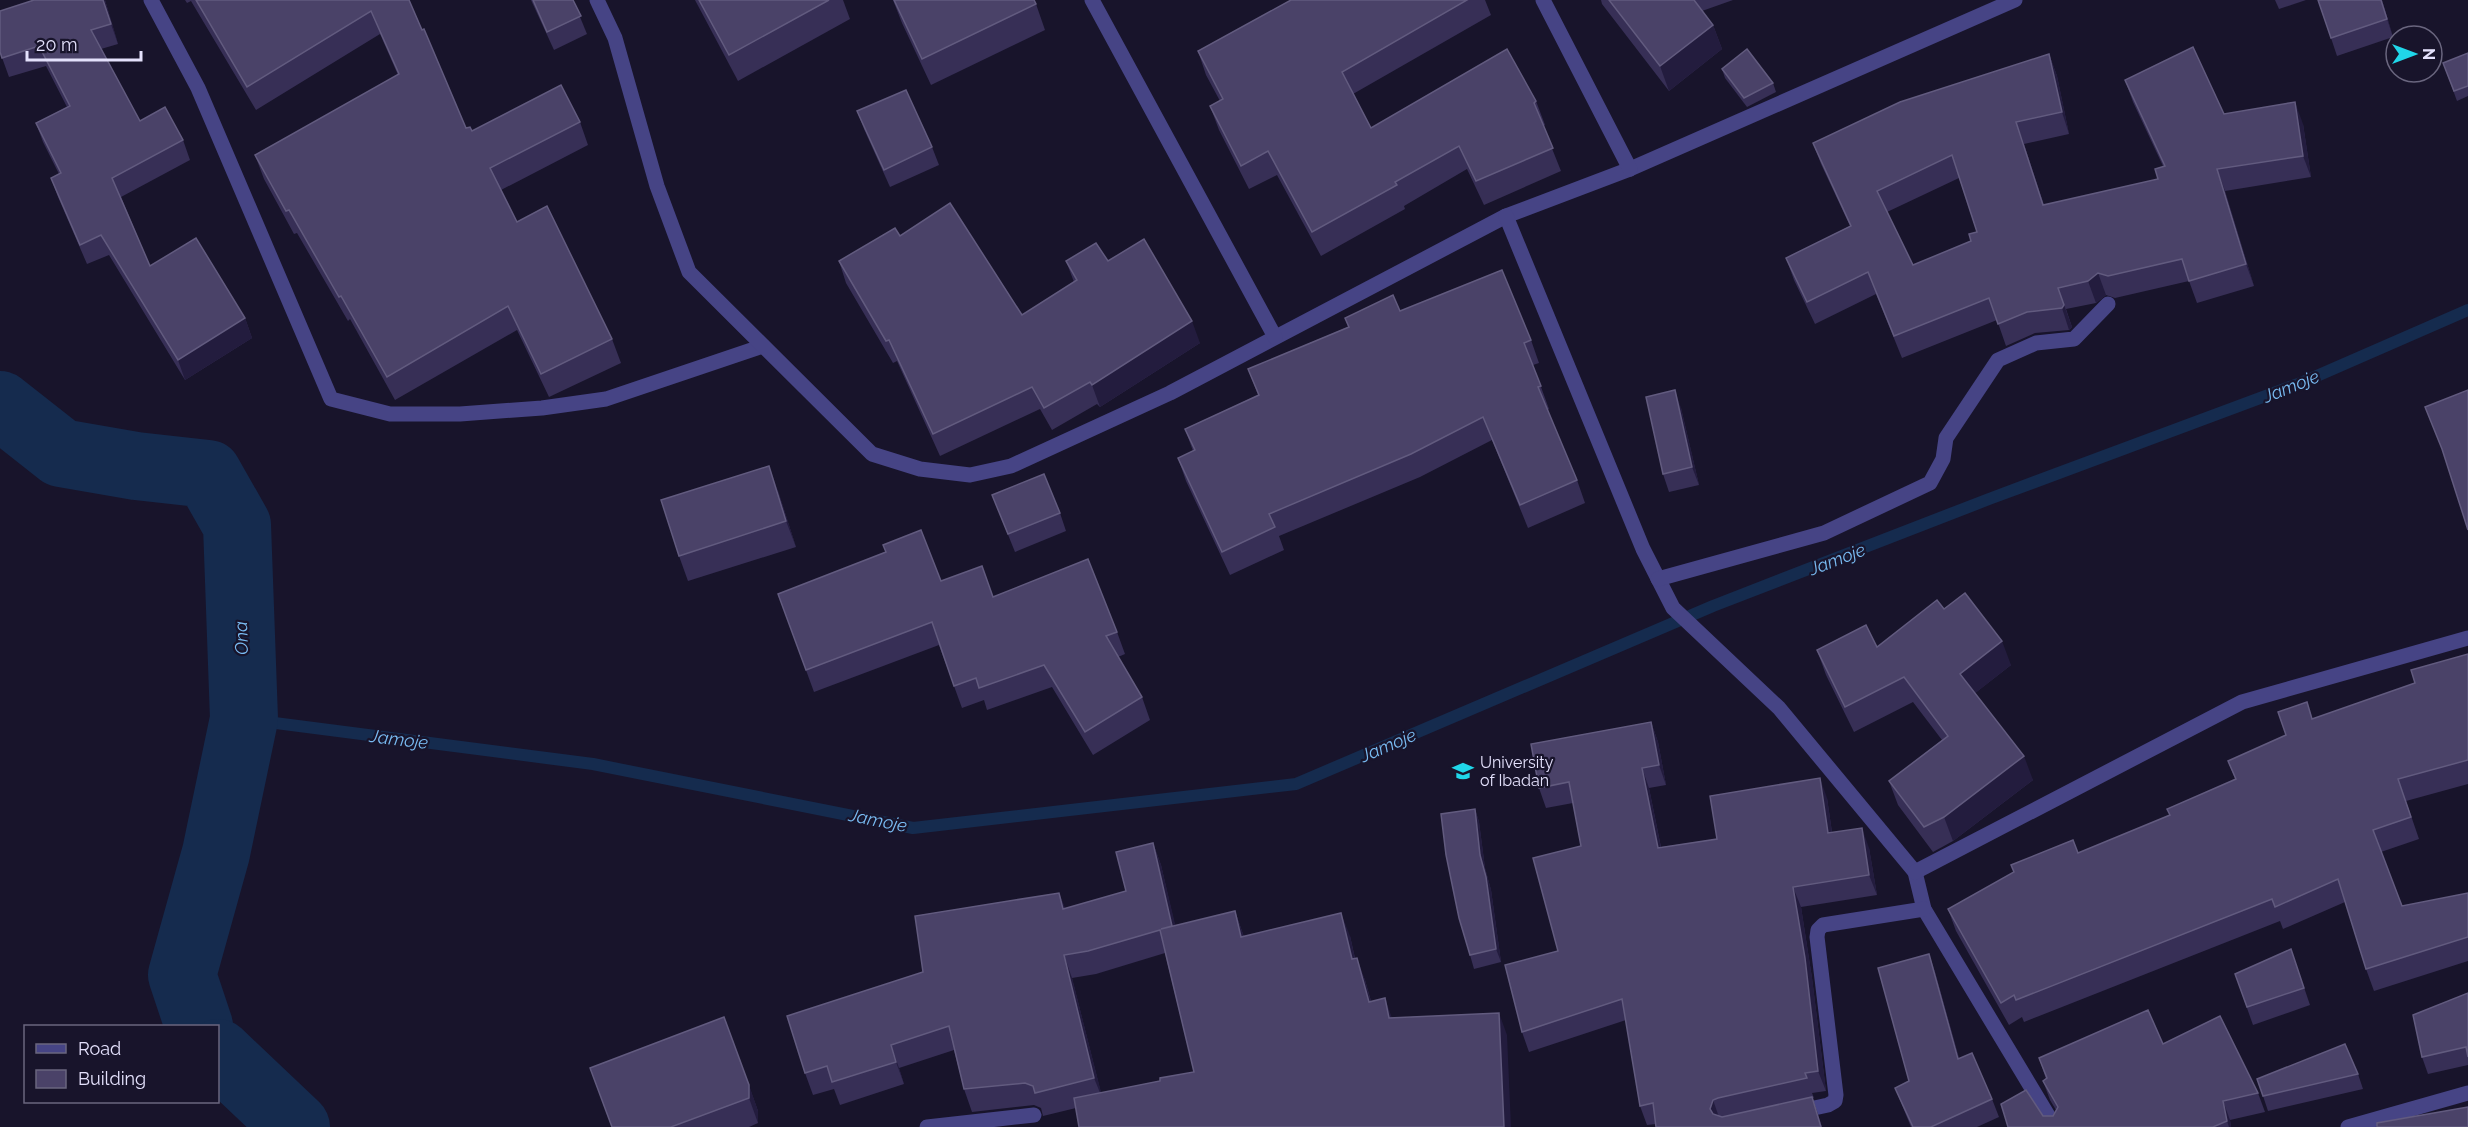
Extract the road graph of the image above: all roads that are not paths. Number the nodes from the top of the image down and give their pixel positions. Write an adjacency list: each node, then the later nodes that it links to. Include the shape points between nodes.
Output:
1 (152, 0): 10 (street, via 198,88 331,399 390,414 542,408 606,399)
2 (597, 0): 10 (street, via 615,38 657,186 688,272)
3 (1092, 0): 9 (street)
4 (1543, 0): 6 (street)
5 (2015, 0): 6 (street)
6 (1630, 169): 7 (street)
7 (1506, 216): 9 (street); 11 (street)
8 (2108, 304): 11 (street, via 2074,339 2036,343 1998,360 1946,438 1943,459 1930,483 1824,533)
9 (1275, 337): 10 (street, via 1170,393 1011,466 970,475 920,469 872,454)
10 (763, 346)
11 (1658, 579): 13 (street, via 1673,608 1779,708)
12 (2468, 638): 13 (street, via 2242,702)
13 (1915, 872): 14 (street)
14 (1923, 909): 17 (street, via 1823,925 1818,930 1836,1095 1828,1105); 19 (street)
15 (2468, 1093): 20 (street)
16 (1034, 1115): 18 (street)
17 (1783, 1115)
18 (927, 1127)
19 (2055, 1127)
20 (2348, 1127)

